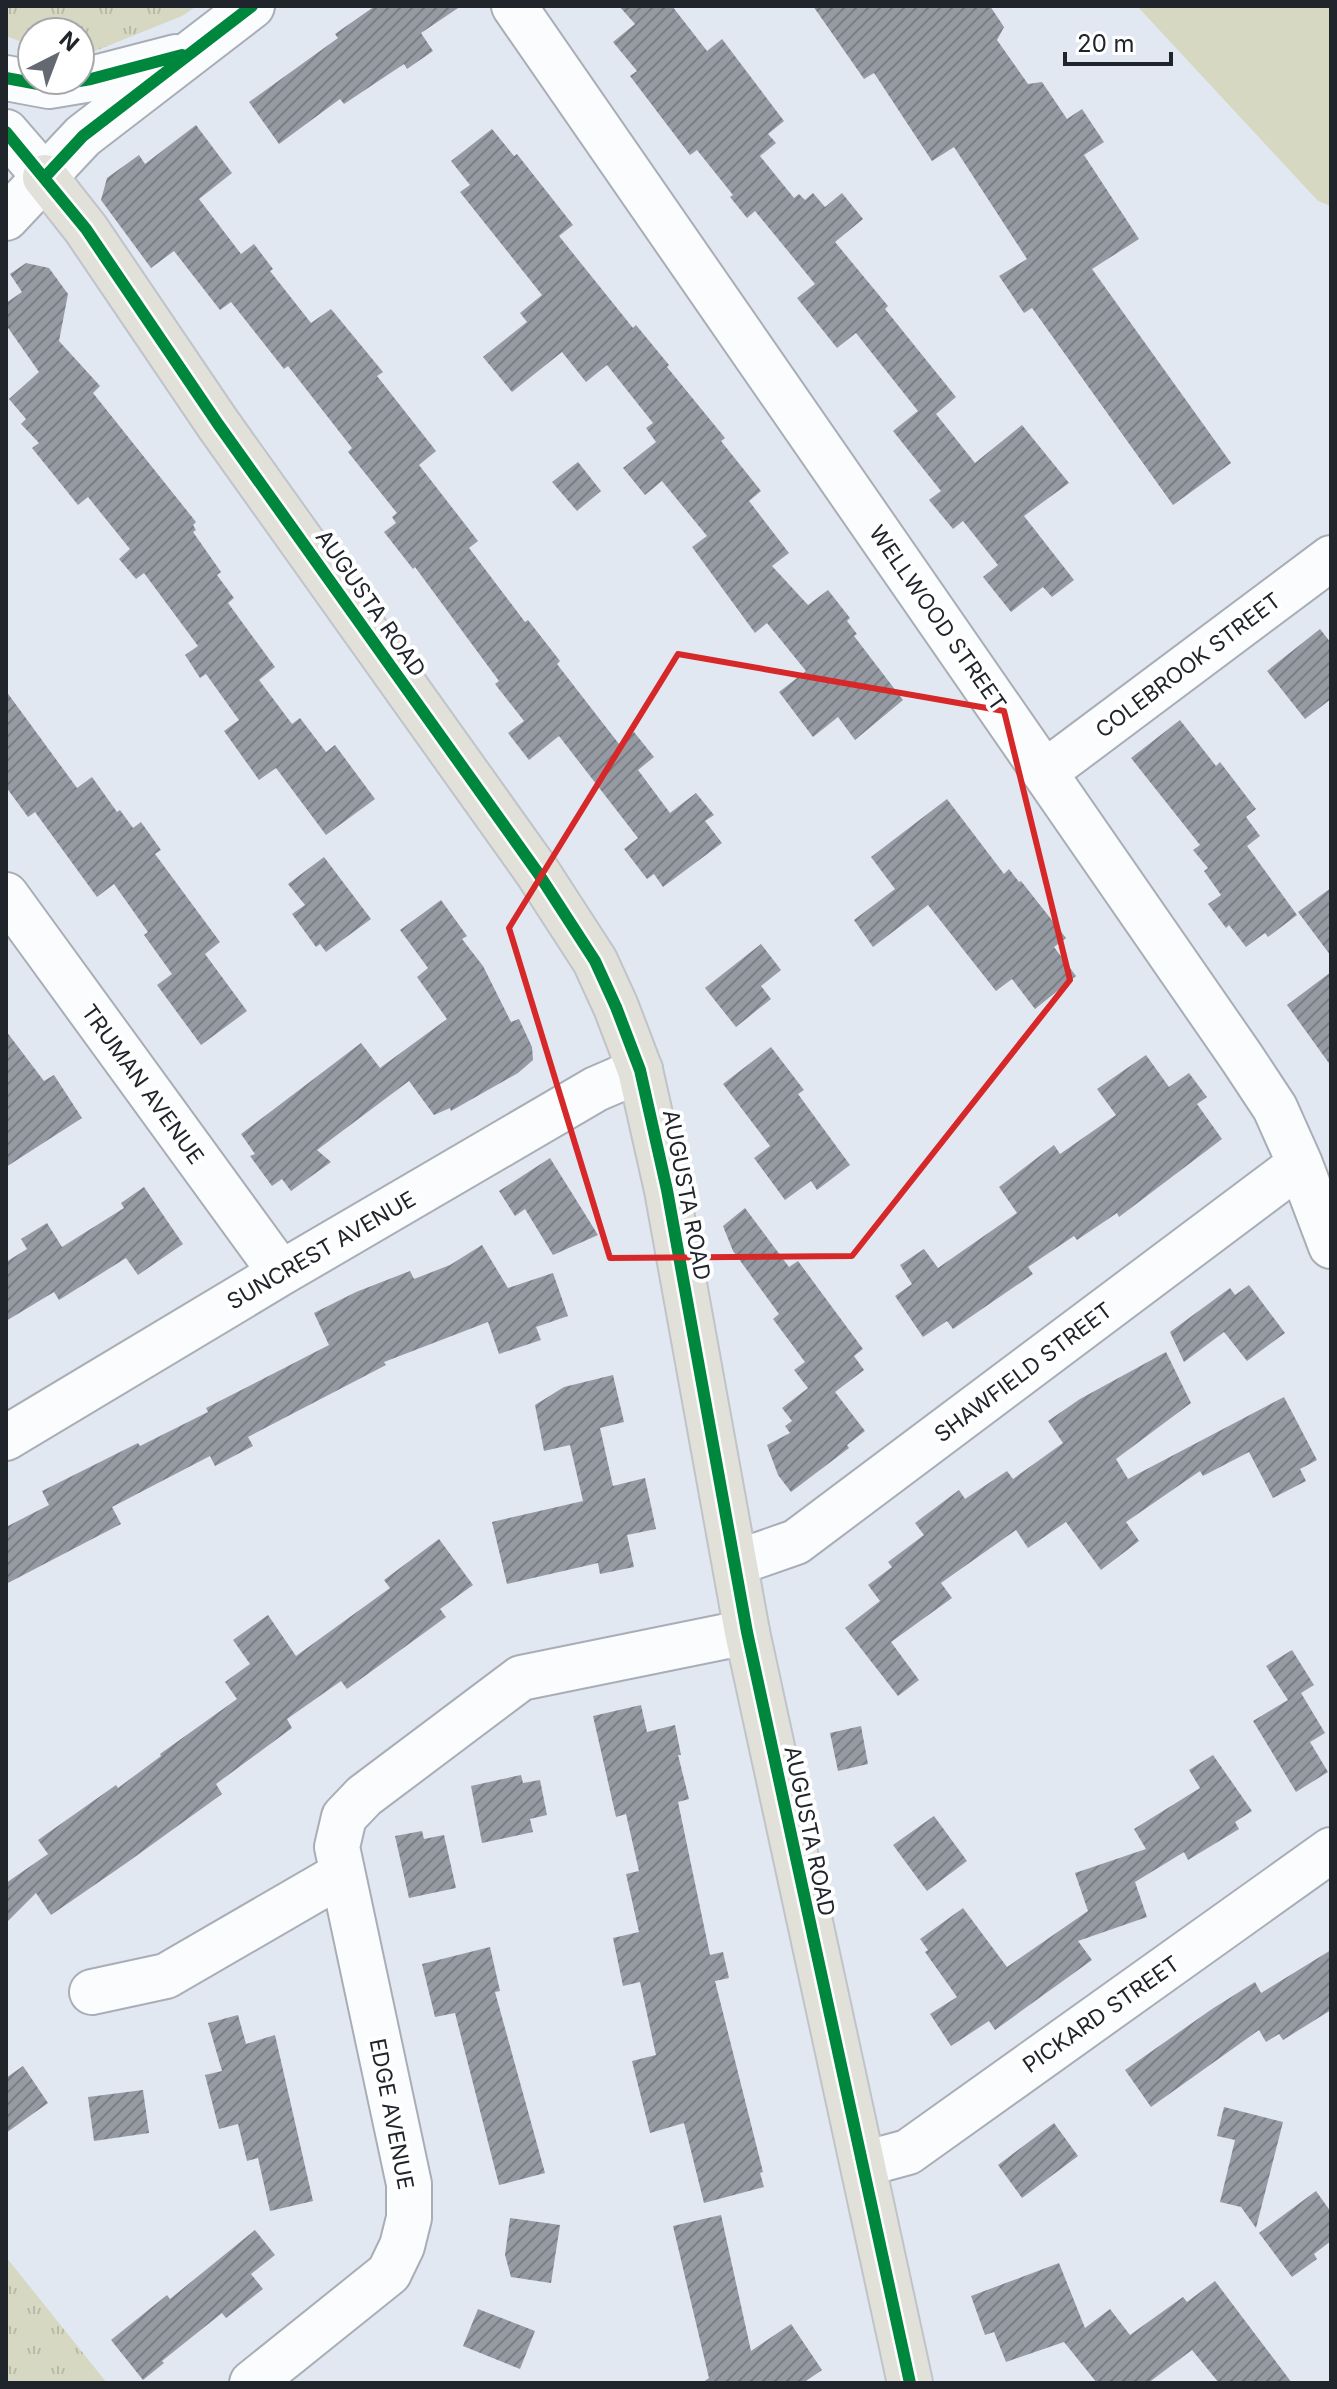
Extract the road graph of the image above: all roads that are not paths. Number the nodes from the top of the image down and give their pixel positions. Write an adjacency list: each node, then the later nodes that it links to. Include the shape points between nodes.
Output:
1 (252, 6): 3 (street)
2 (514, 6): 9 (street, WELLWOOD STREET)
3 (192, 53): 4 (street, via 49,86); 6 (street, via 83,136)
4 (6, 78)
5 (6, 132): 6 (street)
6 (45, 177): 7 (street); 11 (main road, AUGUSTA ROAD, via 538,873 595,961)
7 (6, 218)
8 (1331, 558): 9 (street, COLEBROOK STREET)
9 (1045, 772): 12 (street, WELLWOOD STREET, via 1251,1071)
10 (6, 895): 14 (street, TRUMAN AVENUE)
11 (640, 1070): 14 (street, SUNCREST AVENUE, via 596,1089); 16 (main road, AUGUSTA ROAD)
12 (1300, 1164): 13 (street, WELLWOOD STREET); 16 (street, SHAWFIELD STREET, via 796,1542)
13 (1331, 1246)
14 (281, 1273): 15 (street, SUNCREST AVENUE)
15 (6, 1438)
16 (736, 1563): 17 (main road, AUGUSTA ROAD)
17 (747, 1632): 19 (street, EDGE AVENUE, via 521,1678 354,1806 339,1829); 21 (main road, AUGUSTA ROAD)
18 (1331, 1850): 21 (street, PICKARD STREET, via 908,2152)
19 (342, 1874): 20 (street, via 166,1976); 22 (street, EDGE AVENUE, via 409,2184 409,2218 389,2273)
20 (92, 1992)
21 (864, 2164): 23 (main road, AUGUSTA ROAD)
22 (252, 2383)
23 (910, 2383)

